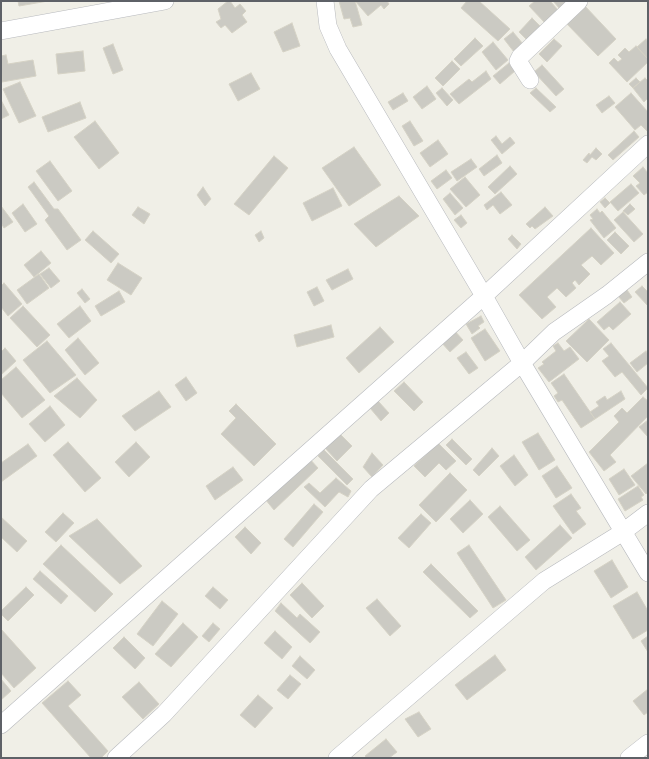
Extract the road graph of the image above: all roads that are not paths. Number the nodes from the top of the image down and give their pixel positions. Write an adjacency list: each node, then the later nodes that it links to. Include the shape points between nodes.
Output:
1 (165, 1): 4 (street)
2 (324, 1): 8 (street, via 328,26 338,49)
3 (580, 1): 5 (street, via 520,57 518,61)
4 (1, 31)
5 (530, 80)
6 (648, 144): 8 (street)
7 (648, 262): 9 (street, via 554,332)
8 (484, 296): 9 (street); 13 (street)
9 (522, 362): 11 (street); 15 (street, via 371,489 164,714)
10 (648, 513): 11 (street)
11 (623, 532): 12 (street); 16 (street, via 544,581)
12 (648, 573)
13 (1, 725)
14 (648, 742): 17 (street)
15 (116, 758)
16 (337, 758)
17 (629, 758)

